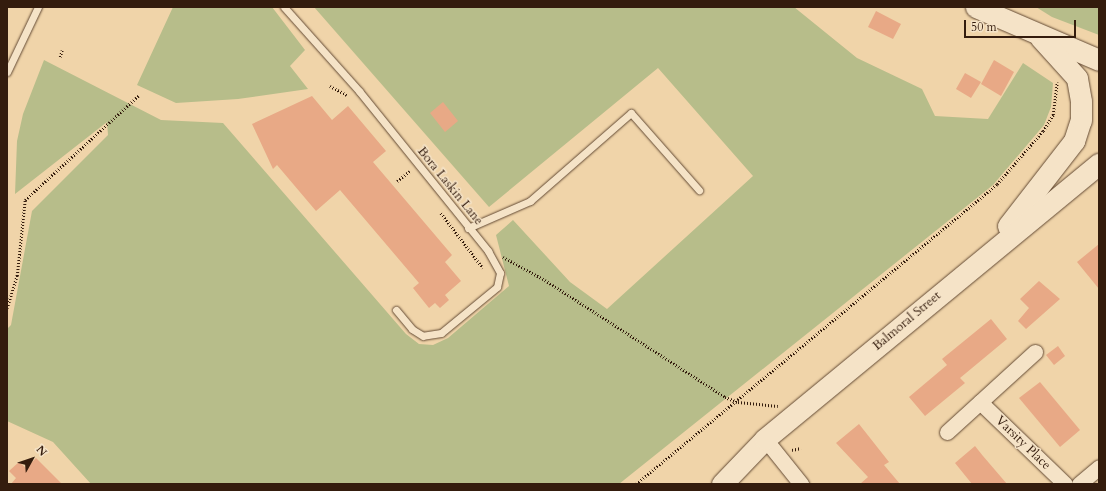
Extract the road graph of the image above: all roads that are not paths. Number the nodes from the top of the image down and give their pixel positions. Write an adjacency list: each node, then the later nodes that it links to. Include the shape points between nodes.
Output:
1 (38, 7): 6 (lane)
2 (284, 7): 9 (lane, Bora Laskin Lane, via 359,91)
3 (976, 7): 4 (main road)
4 (1040, 37): 5 (main road); 10 (main road, via 1077,78 1081,101 1080,120 1074,141)
5 (1099, 60)
6 (7, 72)
7 (1099, 164): 10 (main road, Balmoral Street)
8 (699, 190): 9 (lane, via 631,113 530,201)
9 (468, 228): 11 (lane, Bora Laskin Lane, via 488,250 500,273 497,287 441,333 423,336 412,329)
10 (986, 254): 15 (main road, Balmoral Street)
11 (396, 310)
12 (1035, 352): 13 (street)
13 (980, 402): 14 (street); 19 (street, Varsity Place)
14 (947, 432)
15 (765, 439): 17 (main road, Balmoral Street); 18 (street)
16 (1099, 467): 20 (street)
17 (722, 484)
18 (801, 484)
19 (1066, 484)
20 (1079, 484)

